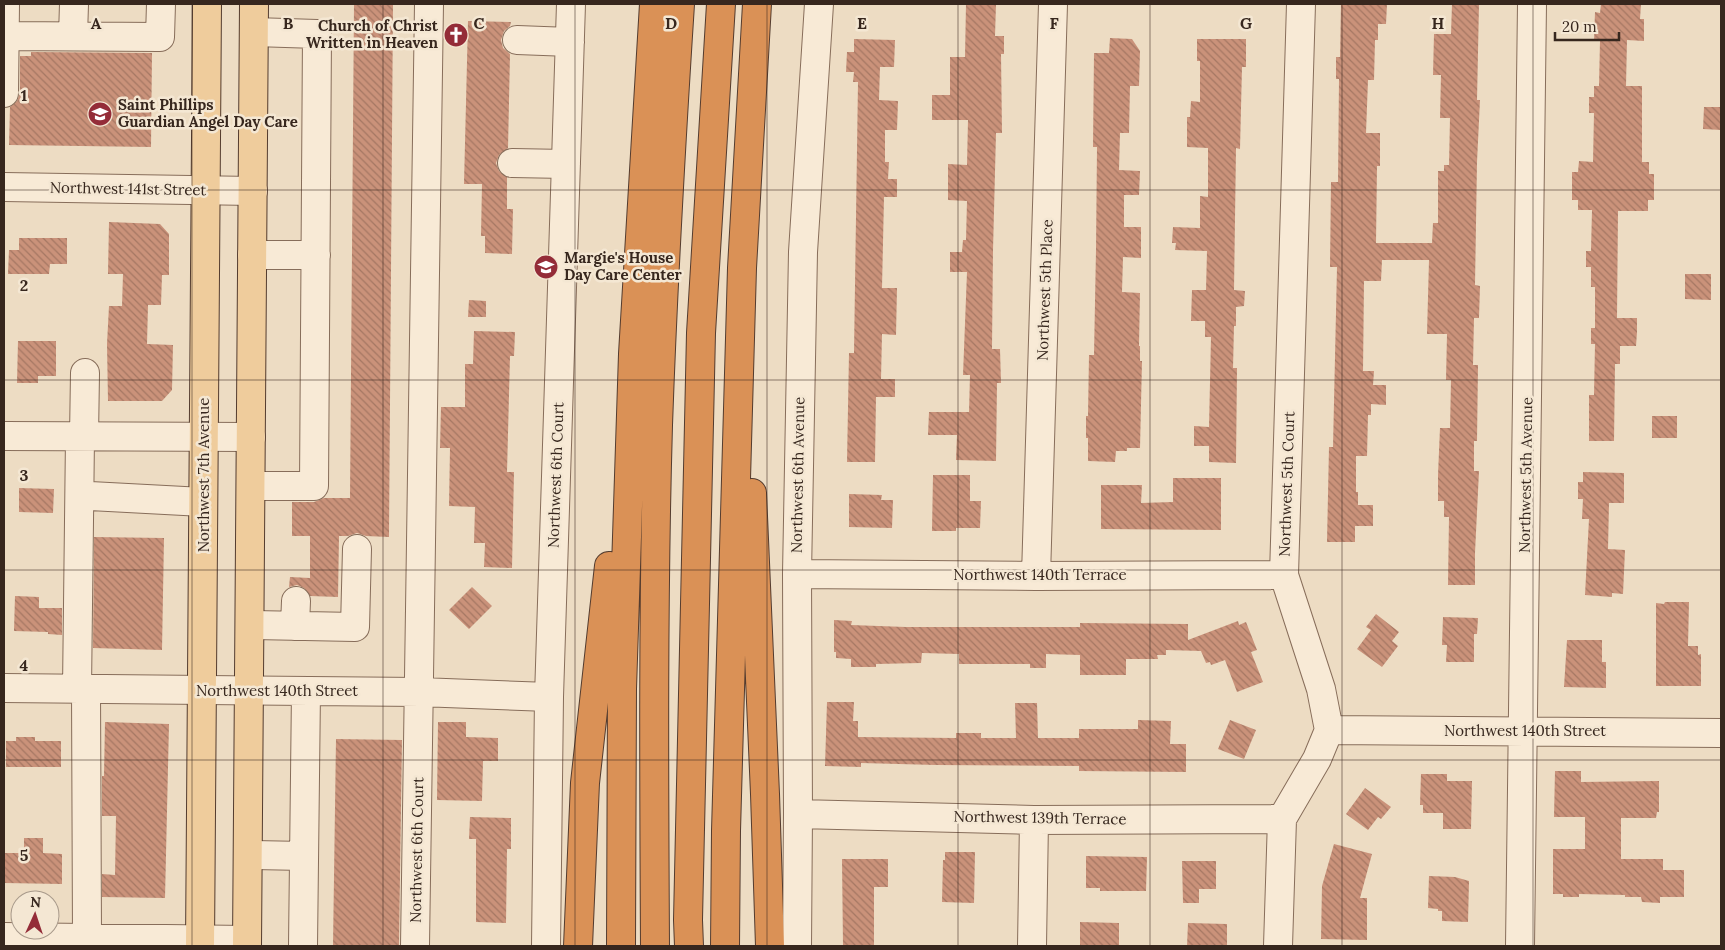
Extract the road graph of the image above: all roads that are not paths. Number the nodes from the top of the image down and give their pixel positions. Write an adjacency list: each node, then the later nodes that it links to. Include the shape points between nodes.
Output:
1 (74, 4): 17 (street)
2 (161, 4): 17 (street, via 160,37)
3 (207, 4): 25 (main road, Northwest 7th Avenue)
4 (254, 4): 16 (main road)
5 (429, 4): 49 (street, Northwest 6th Court)
6 (571, 4): 19 (street, Northwest 6th Court)
7 (654, 4): 30 (highway)
8 (680, 4): 68 (highway, via 658,425 654,626)
9 (720, 4): 69 (highway, via 701,333)
10 (757, 4): 29 (highway)
11 (819, 4): 40 (street, Northwest 6th Avenue, via 803,252)
12 (1053, 4): 42 (street, Northwest 5th Place)
13 (1301, 4): 41 (street, Northwest 5th Court)
14 (1532, 4): 52 (street, Northwest 5th Avenue)
15 (5, 7): 20 (street)
16 (254, 32): 26 (main road); 28 (street, via 317,34)
17 (73, 36): 20 (street)
18 (517, 40): 19 (street)
19 (570, 42): 23 (street, Northwest 6th Court)
20 (4, 50): 21 (street)
21 (4, 93)
22 (512, 163): 23 (street)
23 (566, 164): 50 (street, Northwest 6th Court)
24 (4, 187): 25 (street, Northwest 141st Street)
25 (206, 190): 26 (street, Northwest 141st Street); 35 (main road, Northwest 7th Avenue)
26 (253, 191): 27 (main road)
27 (252, 255): 28 (street); 34 (main road)
28 (316, 255): 36 (street, via 314,486)
29 (742, 268): 70 (highway); 71 (highway)
30 (633, 354): 66 (highway, via 585,782); 67 (highway, via 622,689)
31 (88, 373): 33 (street)
32 (4, 436): 33 (street)
33 (82, 437): 35 (street); 45 (street)
34 (251, 437): 35 (street); 36 (main road)
35 (204, 438): 38 (main road, Northwest 7th Avenue)
36 (251, 486): 43 (main road)
37 (90, 496): 38 (street)
38 (204, 502): 46 (main road, Northwest 7th Avenue)
39 (357, 548): 43 (street, via 355,627 295,614)
40 (796, 574): 42 (street, Northwest 140th Terrace); 54 (street, Northwest 6th Avenue)
41 (1284, 575): 42 (street, Northwest 140th Terrace); 51 (street, Northwest 5th Court, via 1321,690)
42 (1036, 576)
43 (250, 625): 47 (main road)
44 (4, 688): 45 (street, Northwest 140th Street)
45 (82, 689): 46 (street, Northwest 140th Street); 60 (street)
46 (202, 691): 47 (street, Northwest 140th Street); 61 (main road, Northwest 7th Avenue)
47 (249, 691): 48 (street, Northwest 140th Street); 57 (main road)
48 (306, 691): 49 (street, Northwest 140th Street); 58 (street)
49 (420, 692): 50 (street, Northwest 140th Street); 64 (street, Northwest 6th Court)
50 (549, 697): 65 (street, Northwest 6th Court)
51 (1329, 730): 52 (street, Northwest 140th Street); 55 (street)
52 (1523, 731): 53 (street, Northwest 140th Street); 75 (street, Northwest 5th Avenue)
53 (1721, 733)
54 (798, 814): 56 (street, Northwest 139th Terrace); 72 (street, Northwest 6th Avenue)
55 (1282, 819): 56 (street, Northwest 139th Terrace); 74 (street)
56 (1034, 820): 73 (street)
57 (248, 855): 58 (street); 62 (main road)
58 (304, 856): 63 (street)
59 (4, 937): 60 (street)
60 (83, 940): 61 (street)
61 (200, 942): 62 (street)
62 (247, 943)
63 (304, 946)
64 (415, 946)
65 (546, 946)
66 (578, 946)
67 (621, 946)
68 (655, 946)
69 (689, 946)
70 (725, 946)
71 (770, 946)
72 (797, 946)
73 (1032, 946)
74 (1278, 946)
75 (1520, 946)

